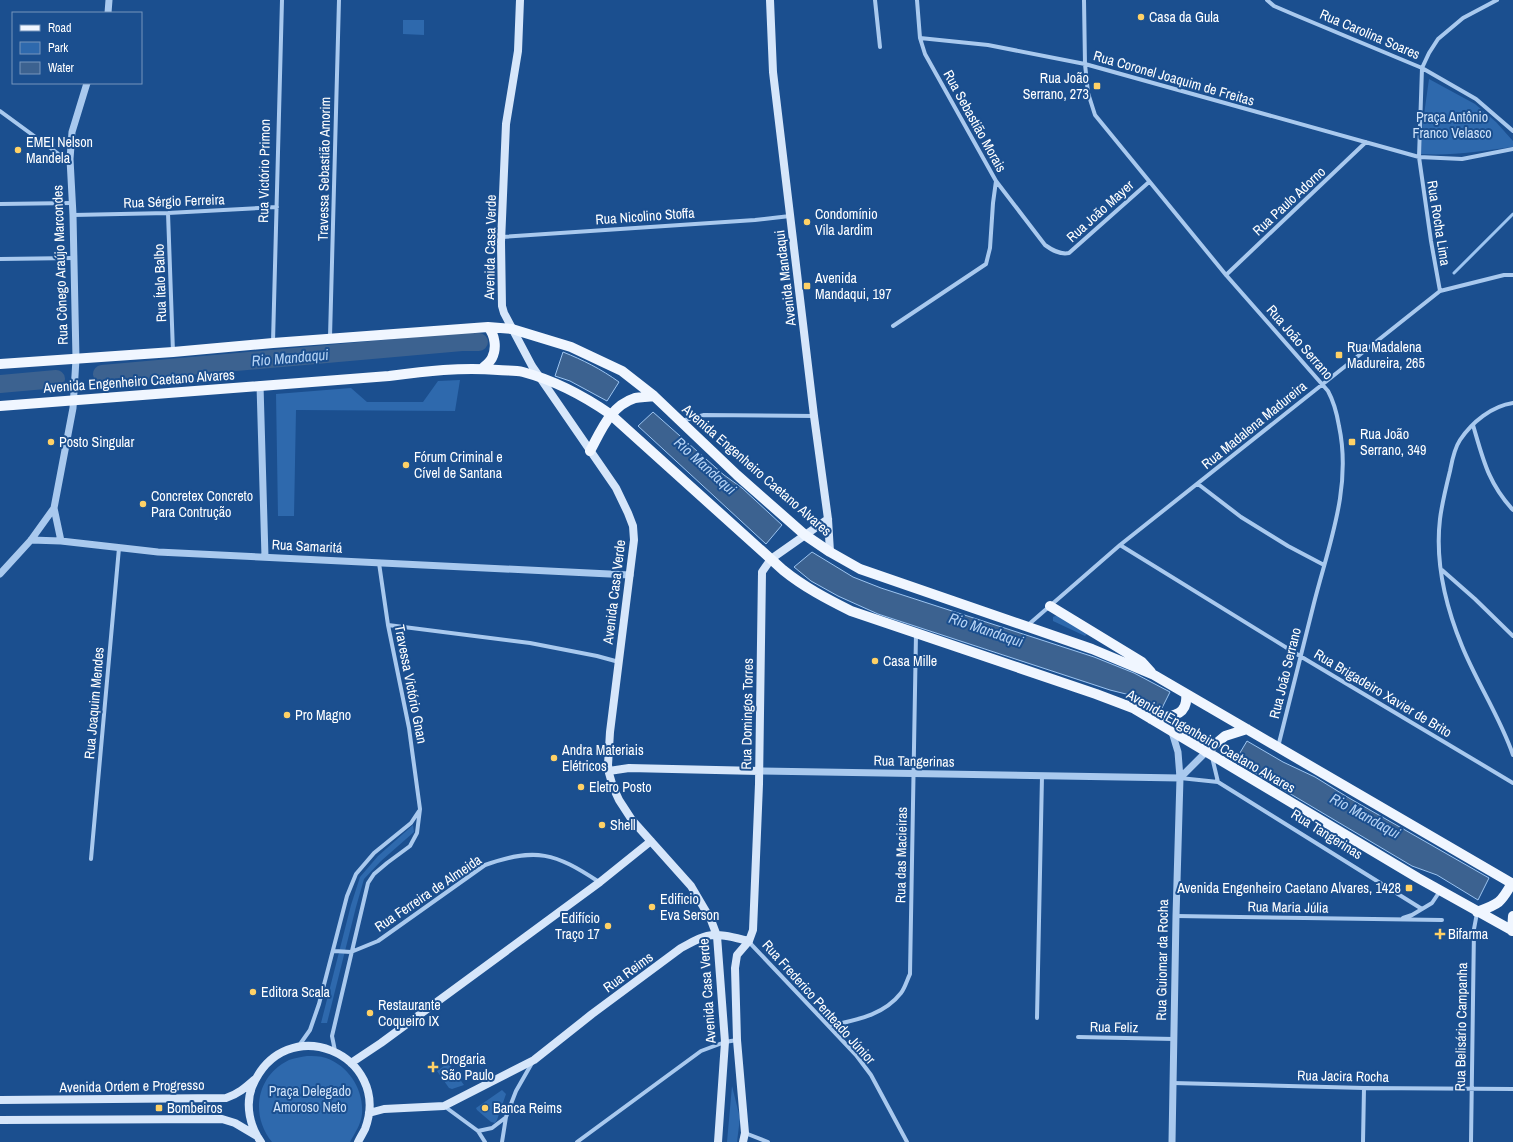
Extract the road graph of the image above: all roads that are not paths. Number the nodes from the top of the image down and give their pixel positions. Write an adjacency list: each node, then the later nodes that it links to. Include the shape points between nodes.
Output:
1 (109, 0): 11 (street)
2 (282, 0): 27 (street, Rua Victório Primon)
3 (339, 0): 40 (street, Travessa Sebastião Amorim)
4 (520, 0): 31 (main road, Avenida Casa Verde, via 518,51 506,124)
5 (770, 0): 30 (main road, Avenida Mandaqui, via 773,72)
6 (875, 0): 13 (street)
7 (917, 0): 12 (street, Rua Sebastião Morais)
8 (1084, 0): 14 (street, Rua João Serrano)
9 (1267, 0): 15 (street, Rua Carolina Soares, via 1274,6)
10 (1497, 0): 15 (street, via 1463,18 1438,39)
11 (108, 12)
12 (920, 38): 14 (street, Rua Coronel Joaquim de Freitas, via 988,45); 23 (street, Rua Sebastião Morais, via 925,54)
13 (880, 47)
14 (1085, 64): 19 (street, Rua Coronel Joaquim de Freitas); 24 (street, Rua João Serrano, via 1088,93 1095,115)
15 (1422, 68): 18 (street, via 1476,99); 21 (street)
16 (87, 84): 22 (street, Rua Cônego Araújo Marcondes, via 72,132)
17 (0, 111): 22 (street, via 60,155)
18 (1513, 131)
19 (1366, 142): 21 (street, Rua Coronel Joaquim de Freitas); 34 (street, Rua Paulo Adorno)
20 (1513, 149): 21 (street, via 1462,159)
21 (1419, 157): 36 (street, Rua Rocha Lima)
22 (70, 159): 25 (street, Rua Cônego Araújo Marcondes)
23 (996, 181): 24 (street, Rua João Mayer, via 1045,245 1065,254); 37 (street, Rua Sebastião Morais, via 990,248 986,264)
24 (1149, 182): 34 (street, Rua João Serrano)
25 (72, 203): 26 (street); 29 (street, Rua Cônego Araújo Marcondes)
26 (0, 204)
27 (277, 207): 28 (street, Rua Sérgio Ferreira); 41 (street, Rua Victório Primon)
28 (168, 213): 29 (street, Rua Sérgio Ferreira); 42 (street, Rua Ítalo Balbo)
29 (73, 215): 33 (street, Rua Cônego Araújo Marcondes)
30 (790, 216): 31 (street, Rua Nicolino Stoffa); 54 (main road, Avenida Mandaqui)
31 (502, 237): 39 (main road, Avenida Casa Verde, via 502,306)
32 (0, 258): 33 (street)
33 (74, 258): 43 (street, Rua Cônego Araújo Marcondes)
34 (1226, 275): 47 (street, Rua João Serrano)
35 (1513, 275): 36 (street, Rua Madalena Madureira)
36 (1440, 291): 47 (street, Rua Madalena Madureira)
37 (894, 326)
38 (488, 327): 39 (main road, Avenida Engenheiro Caetano Alvares); 40 (main road, Avenida Engenheiro Caetano Alvares); 45 (main road, via 494,336 494,350 491,360)
39 (512, 329): 46 (main road, Avenida Casa Verde); 49 (main road, Avenida Engenheiro Caetano Alvares, via 571,347 622,371)
40 (330, 339): 41 (main road, Avenida Engenheiro Caetano Alvares)
41 (273, 343): 42 (main road, Avenida Engenheiro Caetano Alvares)
42 (173, 352): 43 (main road, Avenida Engenheiro Caetano Alvares)
43 (76, 359): 44 (main road, Avenida Engenheiro Caetano Alvares); 50 (street, Rua Cônego Araújo Marcondes)
44 (0, 364)
45 (483, 368): 46 (main road, Avenida Engenheiro Caetano Alvares, via 521,372); 48 (main road, Avenida Engenheiro Caetano Alvares, via 452,368 389,376)
46 (541, 378): 53 (main road, Avenida Engenheiro Caetano Alvares, via 586,398); 57 (main road, Avenida Casa Verde)
47 (1322, 384): 58 (street, Rua Madalena Madureira); 71 (street, Rua João Serrano, via 1331,397 1336,411 1344,469 1341,502)
48 (260, 385): 50 (main road, Avenida Engenheiro Caetano Alvares); 68 (street)
49 (654, 396): 53 (main road, via 635,398); 55 (main road, Avenida Engenheiro Caetano Alvares)
50 (74, 400): 52 (main road, Avenida Engenheiro Caetano Alvares); 59 (street, Rua Cônego Araújo Marcondes)
51 (1513, 403): 56 (street, via 1503,404 1491,410)
52 (0, 406)
53 (610, 414): 57 (main road); 69 (main road, Avenida Engenheiro Caetano Alvares)
54 (814, 416): 55 (street, via 704,416); 61 (main road, Avenida Mandaqui)
55 (680, 421): 62 (main road, Avenida Engenheiro Caetano Alvares)
56 (1473, 425): 60 (street, via 1484,465 1494,486); 72 (street, via 1460,440 1453,457 1440,520)
57 (590, 452): 74 (main road, Avenida Casa Verde, via 616,488 633,526)
58 (1198, 484): 65 (street, Rua Madalena Madureira); 71 (street, via 1240,517)
59 (54, 508): 63 (street); 64 (street)
60 (1513, 510)
61 (828, 519): 62 (main road, Rua Domingos Torres); 67 (main road, Avenida Mandaqui)
62 (805, 535): 67 (main road, Avenida Engenheiro Caetano Alvares); 69 (main road, Rua Domingos Torres)
63 (31, 540): 64 (street, Rua Samaritá); 73 (street)
64 (61, 541): 66 (street, Rua Samaritá)
65 (1120, 544): 75 (street, Rua Madalena Madureira); 80 (street, Rua Brigadeiro Xavier de Brito)
66 (119, 548): 68 (street, Rua Samaritá); 99 (street, Rua Joaquim Mendes)
67 (830, 552): 77 (main road, Avenida Engenheiro Caetano Alvares, via 860,569)
68 (265, 557): 70 (street, Rua Samaritá)
69 (771, 559): 78 (main road, Avenida Engenheiro Caetano Alvares, via 798,582 824,598 850,611); 91 (main road, Rua Domingos Torres, via 762,572)
70 (379, 563): 74 (street, Rua Samaritá); 76 (street, Travessa Victório Gnan)
71 (1324, 565): 80 (street, Rua João Serrano)
72 (1442, 570): 79 (street); 89 (street, via 1450,614 1462,646)
73 (0, 574)
74 (630, 575): 81 (main road, Avenida Casa Verde)
75 (1050, 606): 77 (street, Rua Madalena Madureira); 82 (main road, via 1142,662)
76 (388, 625): 81 (street, via 530,642); 97 (street, Travessa Victório Gnan, via 409,728)
77 (1027, 626): 82 (main road, Avenida Engenheiro Caetano Alvares)
78 (916, 634): 84 (main road, Avenida Engenheiro Caetano Alvares, via 1096,694 1132,708); 92 (street, Rua das Macieiras)
79 (1513, 636)
80 (1300, 656): 87 (street, Rua João Serrano); 96 (street, Rua Brigadeiro Xavier de Brito)
81 (619, 662): 90 (main road, Avenida Casa Verde, via 610,732)
82 (1154, 675): 83 (main road, Avenida Engenheiro Caetano Alvares)
83 (1186, 694): 84 (main road, via 1185,708 1179,713); 85 (main road, Avenida Engenheiro Caetano Alvares)
84 (1151, 719): 86 (main road, Avenida Engenheiro Caetano Alvares)
85 (1247, 729): 87 (main road, Avenida Engenheiro Caetano Alvares); 88 (main road, via 1225,736)
86 (1172, 732): 88 (main road, Avenida Engenheiro Caetano Alvares); 94 (street, Rua Guiomar da Rocha, via 1178,752)
87 (1278, 747): 101 (main road, Avenida Engenheiro Caetano Alvares)
88 (1209, 754): 94 (street); 95 (street); 102 (main road, Avenida Engenheiro Caetano Alvares)
89 (1513, 755)
90 (609, 771): 91 (main road, Rua Tangerinas, via 629,768); 98 (main road, Avenida Casa Verde, via 612,787 619,800 632,820)
91 (759, 771): 92 (street, Rua Tangerinas); 111 (main road, Rua Domingos Torres, via 753,930)
92 (913, 774): 93 (street, Rua Tangerinas); 115 (street, Rua das Macieiras, via 910,974 901,993 883,1010 860,1019)
93 (1042, 776): 94 (street, Rua Tangerinas); 114 (street)
94 (1180, 778): 95 (street, Rua Tangerinas); 105 (street, Rua Guiomar da Rocha)
95 (1218, 782): 103 (street, Rua Tangerinas)
96 (1513, 783)
97 (420, 809): 112 (street, via 411,823 374,853 356,874 347,896); 113 (street, Travessa Victório Gnan, via 417,833 410,846 374,874 368,883)
98 (651, 841): 100 (main road); 110 (main road, Avenida Casa Verde, via 691,886 711,920)
99 (91, 859)
100 (600, 882): 113 (street, Rua Ferreira de Almeida, via 575,866 554,857 535,854 505,858 485,866 378,941); 123 (main road)
101 (1513, 883): 104 (main road, via 1501,902)
102 (1440, 891): 103 (street, Rua Maria Júlia, via 1432,904); 104 (main road, Avenida Engenheiro Caetano Alvares)
103 (1422, 909): 107 (street, Rua Maria Júlia)
104 (1477, 912): 109 (main road, Avenida Engenheiro Caetano Alvares); 127 (street, Rua Belisário Campanha, via 1474,929)
105 (1176, 916): 107 (street, Rua Maria Júlia); 117 (street, Rua Guiomar da Rocha)
106 (1513, 916): 109 (main road)
107 (1400, 919): 108 (street, Rua Maria Júlia)
108 (1442, 920)
109 (1513, 931)
110 (717, 936): 111 (main road, Rua Reims); 119 (main road, Avenida Casa Verde); 122 (main road, Rua Reims, via 707,936 681,948)
111 (749, 941): 115 (street, Rua Frederico Penteado Júnior); 118 (main road, Avenida Casa Verde, via 737,955 735,968)
112 (334, 951): 113 (street, Rua Ferreira de Almeida); 120 (street, via 310,1030)
113 (351, 952): 121 (street, Travessa Victório Gnan, via 332,1036)
114 (1037, 1018)
115 (829, 1026): 144 (street, Rua Frederico Penteado Júnior, via 871,1075)
116 (1078, 1037): 117 (street, Rua Feliz)
117 (1174, 1039): 125 (street, Rua Guiomar da Rocha)
118 (737, 1040): 119 (street); 135 (main road, Avenida Casa Verde)
119 (725, 1042): 140 (street, via 701,1051); 141 (main road, Avenida Casa Verde)
120 (298, 1047): 121 (main road, via 323,1047); 124 (main road, via 274,1057)
121 (335, 1052): 123 (main road)
122 (534, 1060): 130 (main road, Rua Reims); 132 (street, Rua Reims, via 516,1091)
123 (351, 1063): 131 (main road, via 368,1091)
124 (257, 1076): 129 (main road, Avenida Ordem e Progresso, via 244,1089 226,1098); 136 (main road, via 249,1106 251,1122)
125 (1173, 1083): 126 (street, Rua Jacira Rocha); 145 (street, Rua Guiomar da Rocha)
126 (1364, 1088): 127 (street, Rua Jacira Rocha); 146 (street)
127 (1471, 1089): 128 (street, Rua Jacira Rocha); 147 (street, Rua Belisário Campanha)
128 (1513, 1089)
129 (0, 1100)
130 (444, 1106): 131 (main road, via 384,1109); 134 (street)
131 (369, 1113): 137 (main road)
132 (506, 1117): 134 (street, via 492,1128); 139 (street, Rua Reims)
133 (0, 1120): 136 (main road, via 222,1119 235,1123)
134 (478, 1131): 138 (street)
135 (745, 1132): 142 (main road, Avenida Casa Verde); 143 (street)
136 (259, 1139)
137 (358, 1142)
138 (485, 1142)
139 (502, 1142)
140 (577, 1142)
141 (718, 1142)
142 (743, 1142)
143 (768, 1142)
144 (907, 1142)
145 (1172, 1142)
146 (1362, 1142)
147 (1471, 1142)

